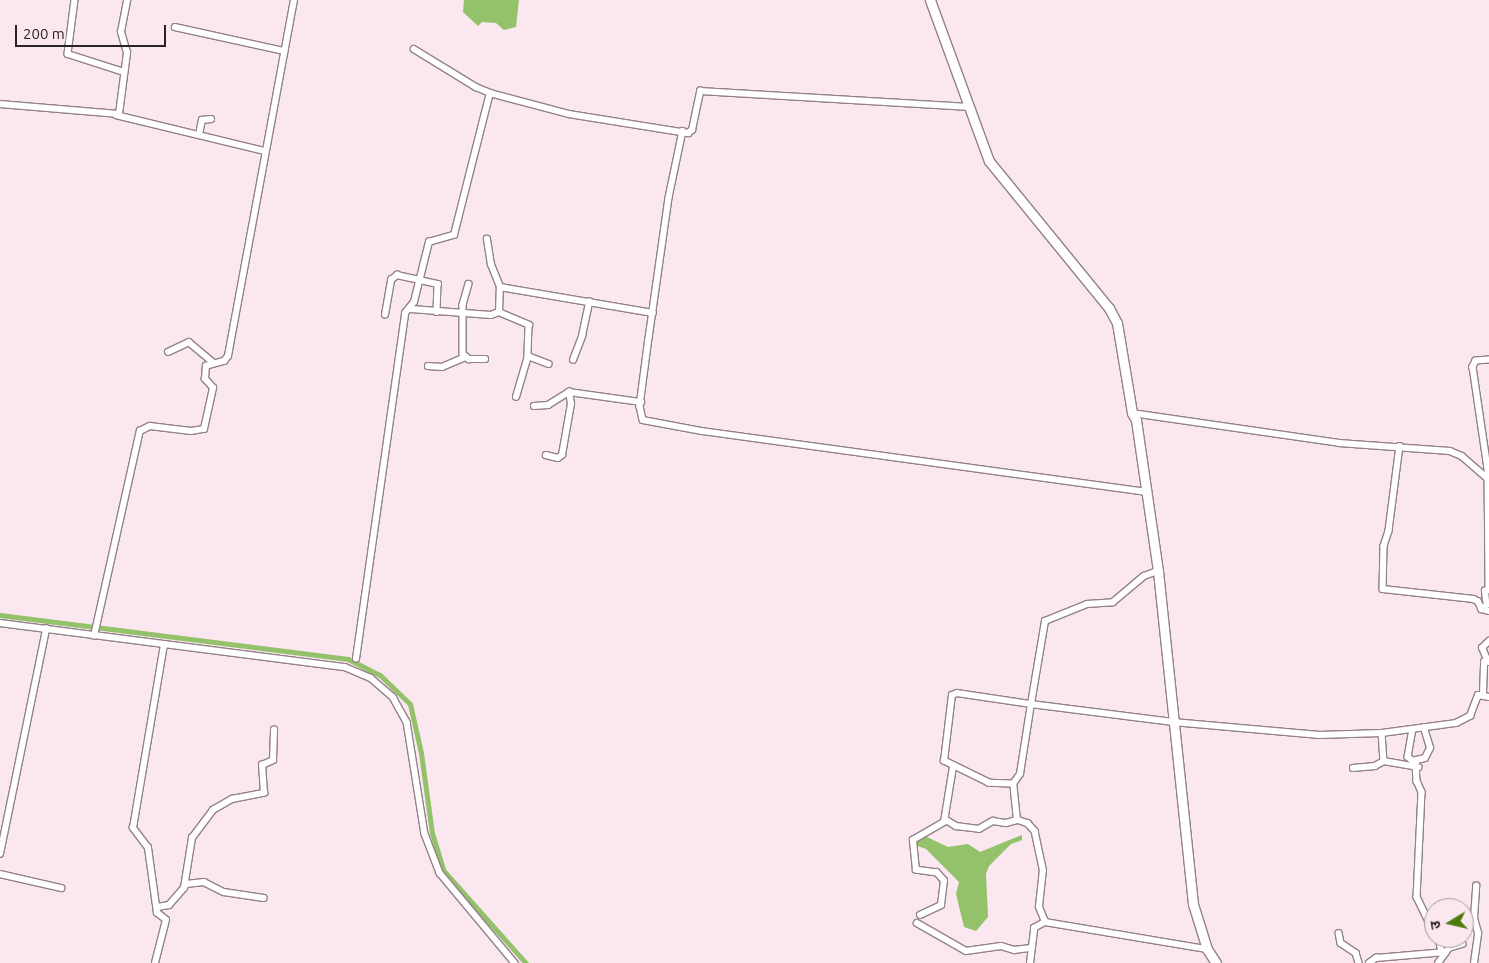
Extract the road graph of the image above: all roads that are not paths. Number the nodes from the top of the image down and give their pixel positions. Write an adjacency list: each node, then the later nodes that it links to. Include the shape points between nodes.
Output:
1 (75, 0): 8 (street, via 68,54)
2 (128, 0): 8 (street, via 121,32 126,48)
3 (294, 0): 7 (street)
4 (930, 0): 11 (street)
5 (174, 27): 7 (street)
6 (414, 49): 9 (street)
7 (284, 51): 16 (street)
8 (124, 72): 12 (street, via 121,109)
9 (491, 93): 14 (street, via 569,114); 18 (street, via 454,235 429,242)
10 (0, 104): 12 (street)
11 (970, 107): 14 (street, via 700,91 691,132); 41 (street, via 989,161 1115,317)
12 (116, 115): 15 (street)
13 (211, 118): 15 (street, via 202,120)
14 (683, 131): 26 (street, via 669,198)
15 (199, 135): 16 (street)
16 (264, 151): 34 (street, via 228,356 224,361)
17 (487, 239): 20 (street, via 491,265)
18 (419, 280): 22 (street); 23 (street, via 438,284); 27 (street, via 393,276)
19 (469, 284): 24 (street, via 464,301)
20 (500, 287): 21 (street); 25 (street)
21 (590, 302): 26 (street); 32 (street)
22 (411, 309): 23 (street); 59 (street, via 405,313)
23 (437, 312): 24 (street)
24 (465, 312): 25 (street, via 491,315); 30 (street, via 462,350)
25 (499, 312): 29 (street, via 531,326)
26 (653, 313): 39 (street)
27 (385, 315)
28 (168, 352): 34 (street, via 189,342)
29 (528, 356): 35 (street); 38 (street)
30 (466, 357): 31 (street); 36 (street, via 442,366)
31 (485, 359)
32 (573, 360)
33 (1489, 360): 44 (street, via 1476,361 1473,367)
34 (213, 362): 56 (street, via 205,370 205,379 213,388 204,428 191,431 150,426 140,431)
35 (550, 364)
36 (428, 366)
37 (569, 392): 39 (street); 40 (street, via 548,405); 43 (street, via 571,404 562,455 558,458)
38 (516, 397)
39 (641, 402): 46 (street, via 641,417 646,421)
40 (534, 406)
41 (1132, 413): 42 (street, via 1339,443); 46 (street, via 1136,420)
42 (1400, 446): 44 (street, via 1455,452); 53 (street, via 1389,531 1384,546 1383,589 1473,599)
43 (546, 455)
44 (1487, 473): 45 (street)
45 (1489, 488): 47 (street)
46 (1148, 492): 50 (street)
47 (1489, 510): 48 (street)
48 (1489, 532): 49 (street)
49 (1488, 560): 51 (street)
50 (1158, 571): 63 (street, via 1144,576 1113,602 1087,604 1045,621); 64 (street)
51 (1489, 590): 52 (street, via 1485,591)
52 (1488, 601): 53 (street)
53 (1486, 610)
54 (0, 623): 55 (street)
55 (46, 629): 56 (street); 77 (street)
56 (96, 630): 58 (street)
57 (1489, 641): 60 (street, via 1482,648)
58 (164, 645): 83 (street, via 133,828 148,848); 95 (street, via 344,667 379,684 393,697 407,722 425,834 440,873)
59 (356, 659)
60 (1488, 662): 61 (street, via 1484,662 1482,673)
61 (1483, 694): 62 (street); 65 (street, via 1476,698 1473,713 1464,721)
62 (1489, 697)
63 (1032, 704): 64 (street); 71 (street, via 957,693 952,695 944,759); 74 (street, via 1020,774)
64 (1173, 722): 68 (street, via 1302,735); 92 (street, via 1193,904)
65 (1424, 728): 67 (street); 70 (street, via 1430,748 1425,758)
66 (274, 730): 79 (street, via 273,760 262,765 264,793 224,802 196,829 188,855)
67 (1413, 730): 68 (street); 70 (street)
68 (1382, 733): 69 (street)
69 (1384, 761): 72 (street); 73 (street, via 1375,766)
70 (1410, 761): 72 (street)
71 (953, 767): 74 (street, via 989,783); 75 (street)
72 (1418, 767): 84 (street, via 1416,782 1422,796 1417,897)
73 (1353, 768)
74 (1013, 784): 76 (street)
75 (945, 819): 76 (street, via 956,826 979,829 993,821 1006,823); 85 (street, via 938,827 913,840 916,870 937,873 944,881 941,905)
76 (1017, 820): 86 (street, via 1028,824 1034,832 1043,871 1039,907)
77 (0, 854)
78 (0, 874): 81 (street)
79 (186, 884): 82 (street, via 204,882 224,892); 83 (street, via 170,905)
80 (1476, 886): 101 (street, via 1474,918 1478,933)
81 (62, 888)
82 (264, 898)
83 (157, 907): 94 (street, via 157,913 166,920)
84 (1424, 911)
85 (920, 915)
86 (1045, 922): 89 (street, via 1034,928); 92 (street)
87 (917, 923): 89 (street, via 966,951 1001,946 1014,950)
88 (1339, 933): 98 (street, via 1341,942 1356,953)
89 (1031, 948): 96 (street)
90 (1443, 948): 93 (street)
91 (1453, 948): 93 (street)
92 (1207, 949): 97 (street)
93 (1444, 952): 99 (street, via 1372,958); 100 (street)
94 (155, 963)
95 (515, 963)
96 (1030, 963)
97 (1216, 963)
98 (1359, 963)
99 (1369, 963)
100 (1438, 963)
101 (1474, 963)

